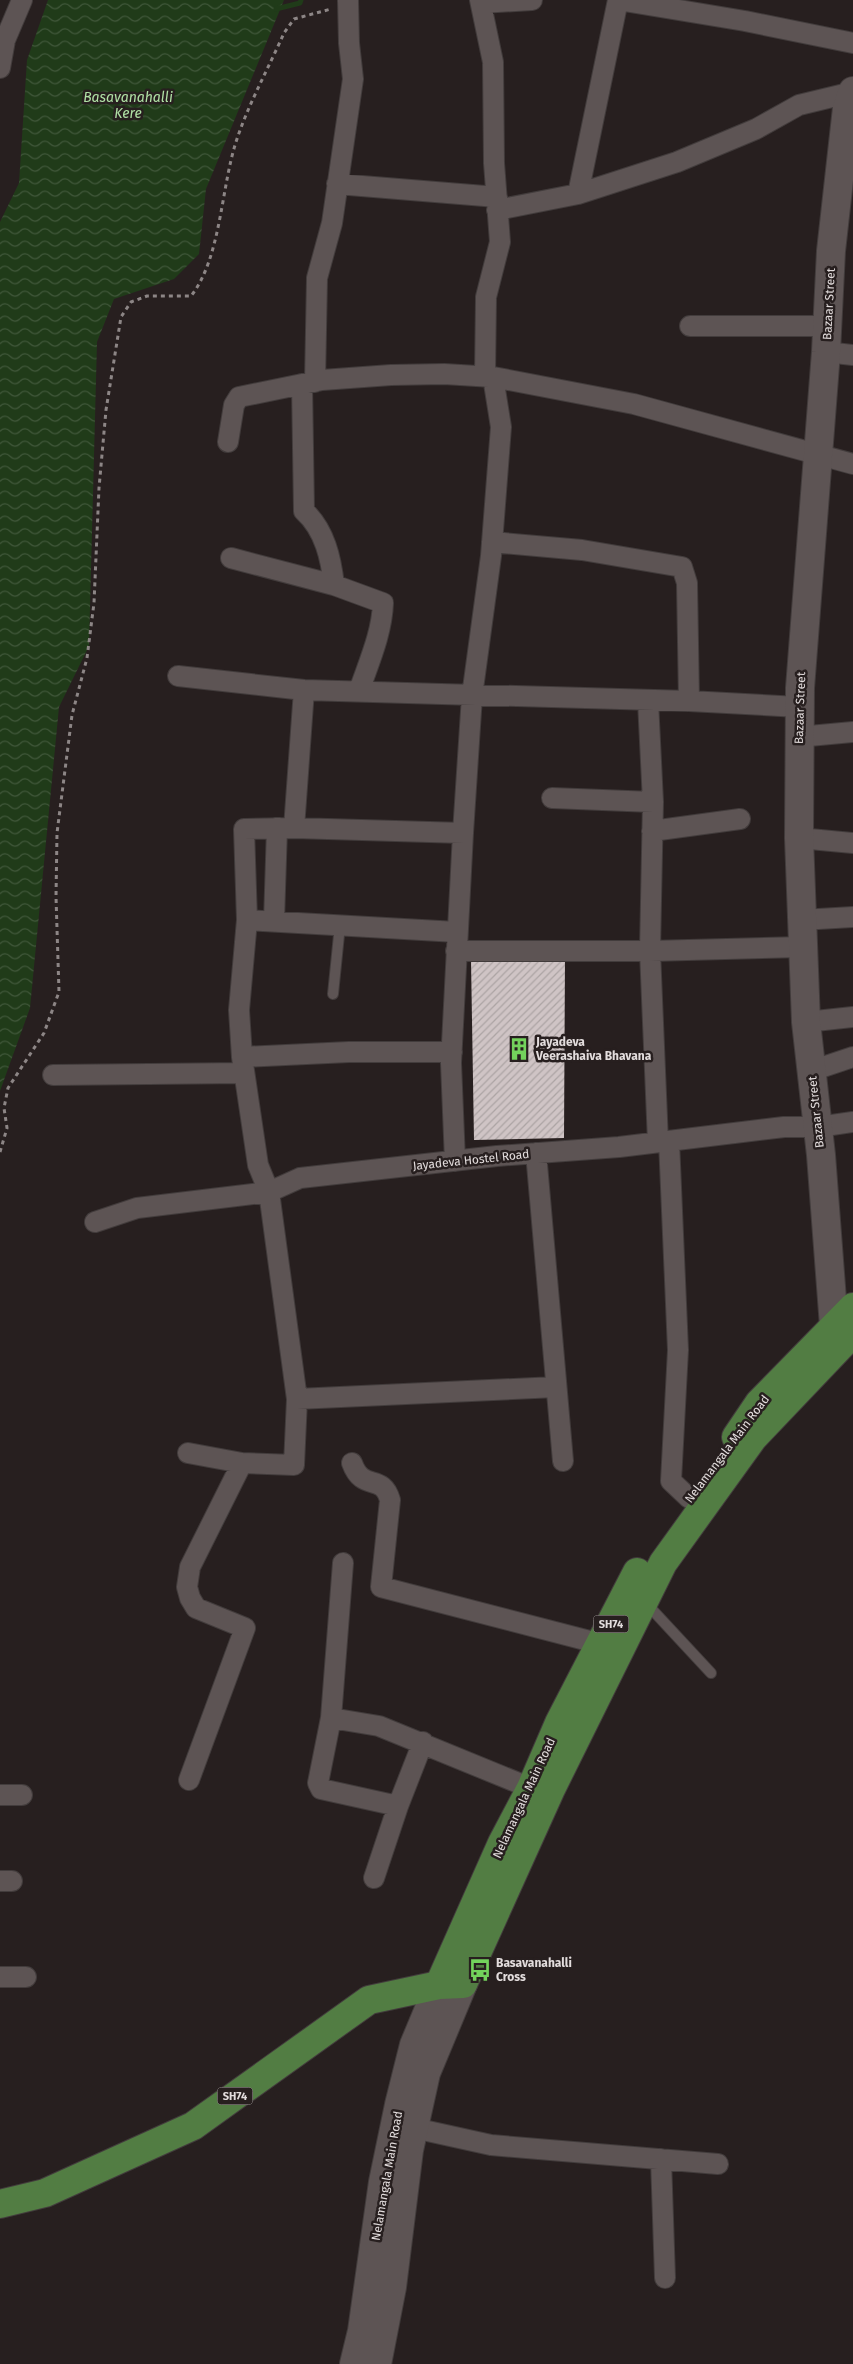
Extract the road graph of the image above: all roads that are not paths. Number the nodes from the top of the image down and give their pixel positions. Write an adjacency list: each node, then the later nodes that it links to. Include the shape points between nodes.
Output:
1 (22, 0): 7 (street, via 5,40)
2 (532, 0): 4 (street)
3 (618, 0): 6 (street); 10 (street)
4 (481, 1): 11 (street, via 493,62)
5 (349, 5): 9 (street, via 353,80)
6 (853, 42)
7 (0, 68)
8 (853, 91): 10 (street, via 799,105 756,130 678,162); 13 (street, Bazaar Street, via 847,108 831,251)
9 (337, 184): 11 (street); 16 (street, via 332,223 317,278)
10 (578, 194): 11 (street)
11 (497, 203): 15 (street, via 500,242 486,297)
12 (690, 326): 13 (street)
13 (827, 339): 14 (street); 18 (street, Bazaar Street)
14 (853, 355)
15 (489, 377): 16 (street, via 391,375); 18 (street, via 634,404); 20 (street, via 501,427)
16 (309, 383): 17 (street, via 239,397 234,405); 22 (street, via 304,511 315,520 331,558)
17 (228, 442)
18 (818, 455): 19 (street); 29 (street, Bazaar Street)
19 (853, 464)
20 (492, 542): 26 (street); 28 (street, via 582,550 682,567 688,583)
21 (232, 558): 22 (street)
22 (334, 586): 25 (street, via 383,603 376,642)
23 (178, 676): 24 (street)
24 (304, 690): 25 (street); 35 (street)
25 (359, 690): 26 (street)
26 (472, 696): 27 (street); 37 (street)
27 (648, 701): 28 (street); 33 (street)
28 (689, 702): 29 (street)
29 (800, 706): 31 (street, Bazaar Street)
30 (853, 732): 31 (street)
31 (798, 737): 38 (street, Bazaar Street)
32 (552, 798): 33 (street)
33 (652, 802): 36 (street)
34 (740, 819): 36 (street)
35 (286, 828): 37 (street); 41 (street, via 244,829); 43 (street)
36 (652, 831): 47 (street)
37 (463, 833): 45 (street)
38 (799, 838): 39 (street); 42 (street, Bazaar Street)
39 (853, 842)
40 (853, 917): 42 (street)
41 (247, 920): 43 (street); 53 (street, via 239,1010)
42 (801, 920): 46 (street, Bazaar Street)
43 (274, 921): 44 (street)
44 (340, 925): 45 (street); 48 (lane)
45 (457, 941): 47 (street); 51 (street)
46 (802, 947): 47 (street); 50 (street, Bazaar Street)
47 (650, 951): 58 (street)
48 (333, 994)
49 (853, 1017): 50 (street)
50 (806, 1022): 54 (street, Bazaar Street)
51 (452, 1052): 53 (street, via 349,1052); 60 (street)
52 (853, 1057): 54 (street)
53 (243, 1065): 55 (street); 61 (street, via 258,1165)
54 (812, 1071): 57 (street, Bazaar Street)
55 (53, 1074)
56 (853, 1122): 57 (street, Jayadeva Hostel Road)
57 (818, 1127): 58 (street, Jayadeva Hostel Road, via 784,1127); 63 (street, Bazaar Street)
58 (663, 1142): 59 (street, Jayadeva Hostel Road); 70 (street, via 678,1350 671,1480)
59 (536, 1153): 60 (street, Jayadeva Hostel Road); 64 (street)
60 (455, 1161): 61 (street, Jayadeva Hostel Road, via 300,1178)
61 (269, 1192): 62 (street, Jayadeva Hostel Road, via 137,1208); 65 (street)
62 (95, 1222)
63 (847, 1322): 70 (main road, Nelamangala Main Road / SH74, via 759,1403); 72 (main road, SH74, via 753,1438 663,1563)
64 (556, 1386): 65 (street); 67 (street)
65 (297, 1399): 69 (street, via 294,1466)
66 (188, 1453): 69 (street)
67 (563, 1461)
68 (352, 1462): 73 (street, via 361,1479 382,1485 390,1500 380,1588)
69 (242, 1463): 77 (street, via 190,1567 187,1587 196,1608 245,1628)
70 (689, 1498): 73 (main road, Nelamangala Main Road / SH74, via 646,1554)
71 (343, 1562): 75 (street)
72 (644, 1601): 73 (main road, SH74); 74 (lane)
73 (610, 1648): 78 (main road, Nelamangala Main Road / SH74, via 559,1723)
74 (711, 1673)
75 (331, 1718): 76 (street, via 378,1726); 81 (street, via 318,1776 321,1789)
76 (422, 1742): 78 (street); 81 (street)
77 (190, 1780)
78 (540, 1792): 85 (main road, SH74)
79 (0, 1795): 80 (street)
80 (22, 1795)
81 (398, 1806): 82 (street)
82 (374, 1878)
83 (26, 1977): 84 (street)
84 (0, 1978)
85 (451, 1985): 86 (street); 89 (main road, SH74, via 369,2000 193,2126 45,2193); 91 (street, Nelamangala Main Road, via 414,2045 383,2182 362,2331)
86 (414, 2128): 87 (street, via 491,2145); 92 (street, via 392,2287)
87 (661, 2159): 88 (street); 90 (street)
88 (718, 2164)
89 (0, 2204)
90 (665, 2278)
91 (354, 2364)
92 (377, 2364)

